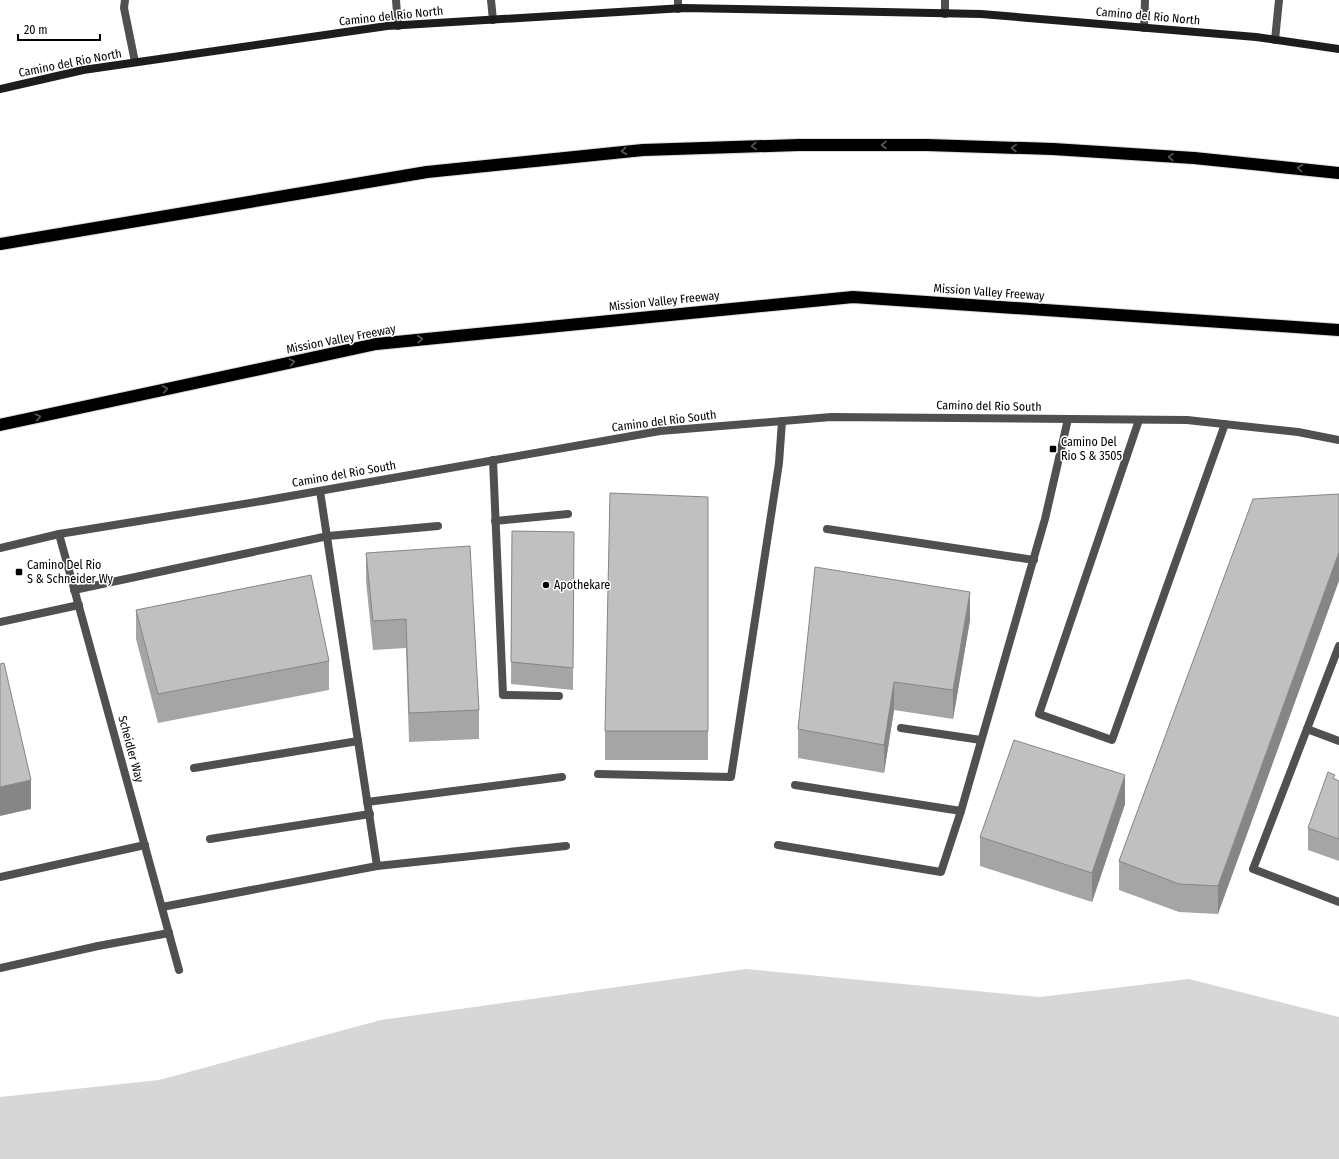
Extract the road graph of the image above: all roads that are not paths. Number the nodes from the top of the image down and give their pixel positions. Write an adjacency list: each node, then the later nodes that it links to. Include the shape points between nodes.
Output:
1 (124, 0): 15 (street)
2 (396, 0): 11 (street)
3 (491, 0): 10 (street)
4 (678, 0): 8 (street)
5 (945, 0): 9 (street)
6 (1145, 0): 12 (street)
7 (1279, 0): 13 (street)
8 (678, 9): 9 (main road, Camino del Rio North); 10 (main road, Camino del Rio North)
9 (945, 14): 12 (main road, Camino del Rio North, via 981,14)
10 (493, 20): 11 (main road, Camino del Rio North)
11 (398, 26): 15 (main road, Camino del Rio North)
12 (1144, 28): 13 (main road, Camino del Rio North)
13 (1275, 40): 14 (main road, Camino del Rio North)
14 (1339, 49)
15 (135, 62): 16 (main road, Camino del Rio North, via 83,70)
16 (0, 89)
17 (1339, 173): 18 (highway, one-way to 18, via 1194,158 1053,149 927,145 799,145 643,150 427,172)
18 (0, 244)
19 (1339, 330): 24 (highway, Mission Valley Freeway, one-way to 19, via 376,344 853,297)
20 (1068, 419): 21 (street, Camino del Rio South); 22 (street, Camino del Rio South, via 831,417); 35 (street, via 1046,519)
21 (1140, 420): 23 (street, Camino del Rio South, via 1187,420); 23 (street, via 1039,714 1112,740)
22 (782, 421): 26 (street, Camino del Rio South, via 660,431); 47 (street, via 779,463 731,777)
23 (1225, 424): 25 (street, Camino del Rio South, via 1298,432)
24 (0, 425)
25 (1339, 440)
26 (493, 460): 27 (street, Camino del Rio South); 29 (street)
27 (320, 491): 32 (street, Camino del Rio South); 33 (street)
28 (568, 514): 29 (street)
29 (495, 521): 40 (street, via 503,695)
30 (438, 526): 33 (street)
31 (827, 529): 35 (street)
32 (59, 534): 34 (street, Camino del Rio South); 36 (street, Scheidler Way)
33 (328, 536): 36 (street); 44 (street)
34 (0, 548)
35 (1034, 560): 43 (street)
36 (74, 590): 37 (street, Scheidler Way)
37 (79, 605): 38 (street); 54 (street, Scheidler Way)
38 (0, 622)
39 (1339, 646): 42 (street)
40 (559, 696)
41 (901, 728): 43 (street)
42 (1307, 729): 45 (street); 59 (street, via 1252,869)
43 (981, 740): 51 (street)
44 (358, 741): 46 (street); 50 (street)
45 (1339, 741)
46 (194, 768)
47 (598, 774)
48 (562, 777): 50 (street)
49 (795, 785): 51 (street)
50 (367, 802): 52 (street)
51 (961, 811): 55 (street, via 941,872)
52 (370, 814): 53 (street); 57 (street)
53 (210, 839)
54 (145, 845): 58 (street); 60 (street, Scheidler Way)
55 (778, 845)
56 (566, 846): 57 (street)
57 (377, 866): 60 (street)
58 (0, 877)
59 (1339, 902)
60 (162, 907): 61 (street, Scheidler Way)
61 (169, 933): 62 (street); 63 (street, Scheidler Way)
62 (0, 968)
63 (179, 970)

